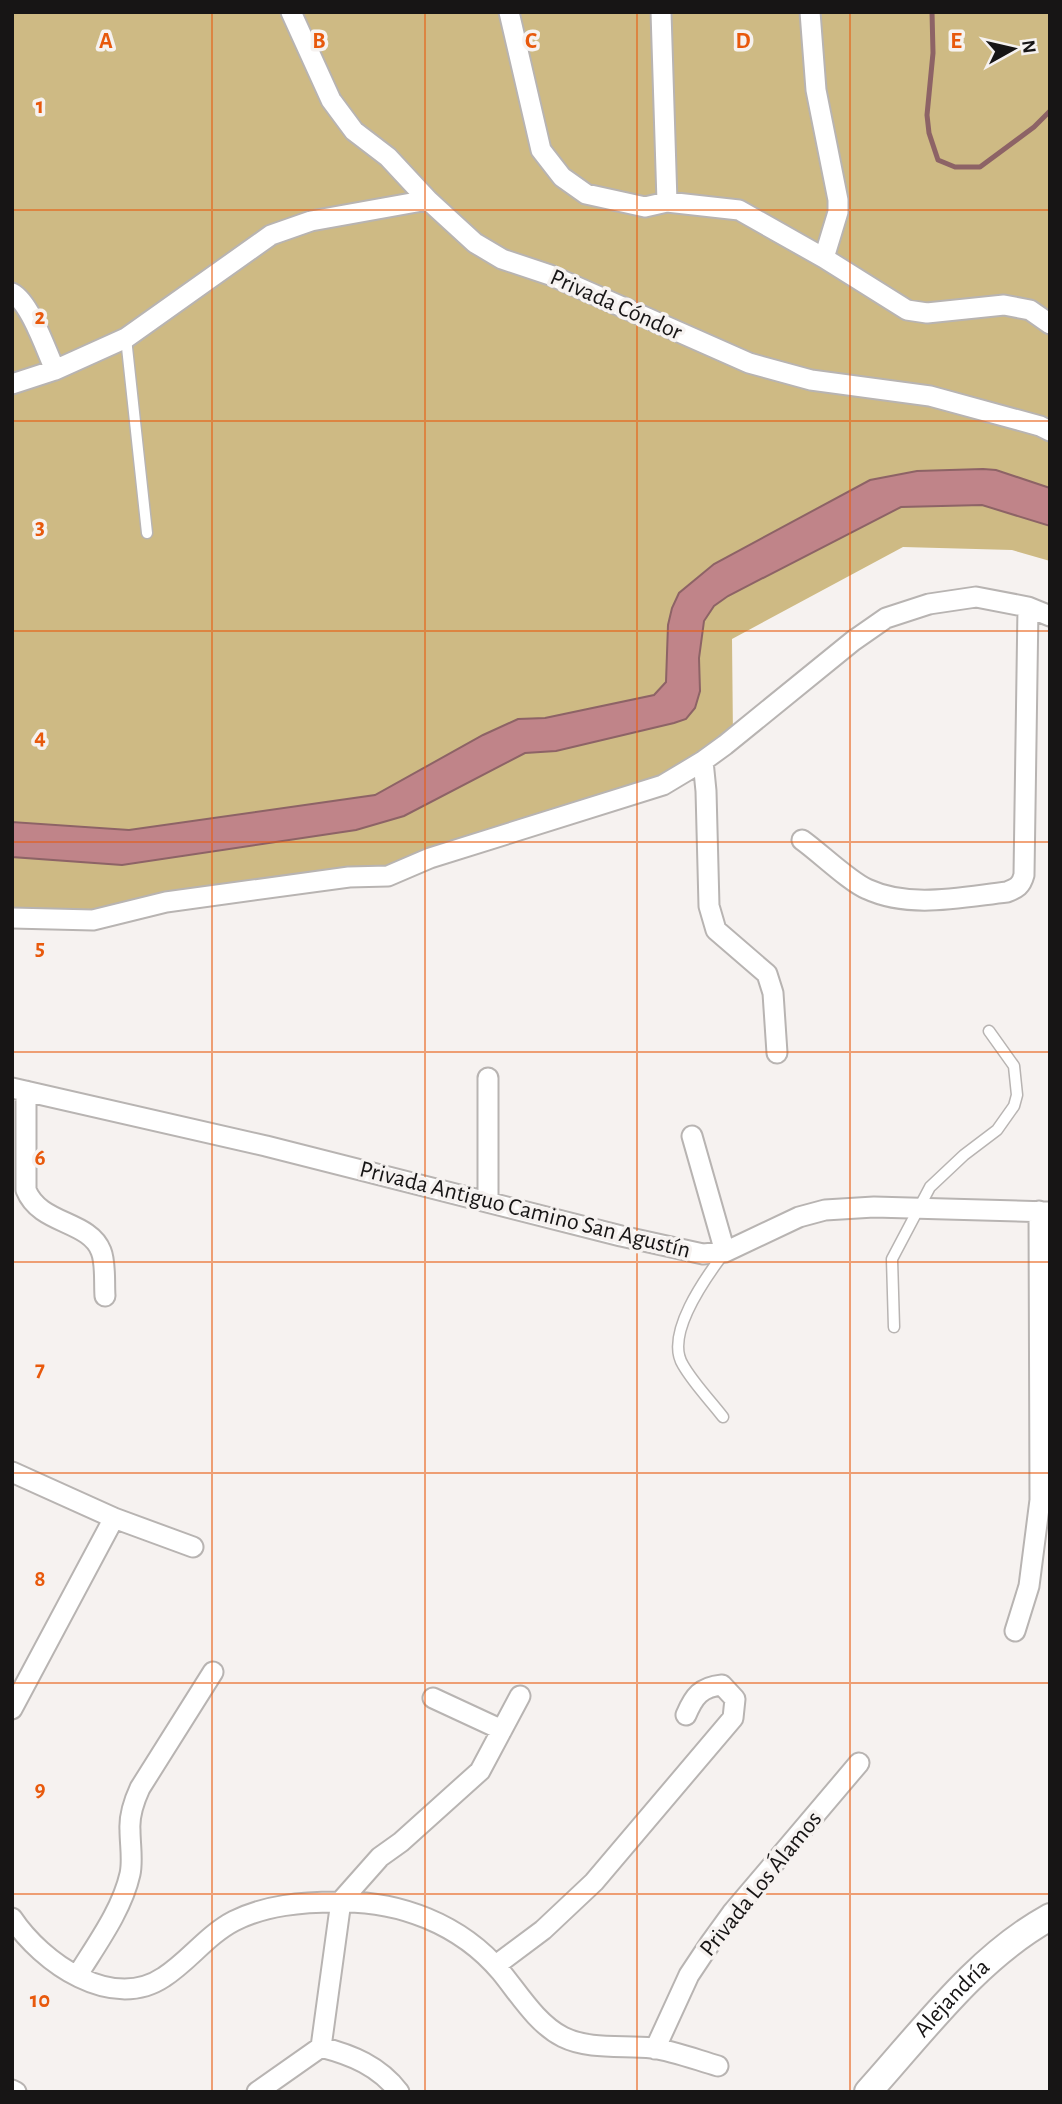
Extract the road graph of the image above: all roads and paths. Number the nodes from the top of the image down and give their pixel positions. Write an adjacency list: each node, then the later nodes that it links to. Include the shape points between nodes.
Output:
1 (291, 12): 5 (street, Privada Cóndor, via 331,100 354,131 388,157)
2 (509, 12): 6 (street, via 541,150 562,177 586,194 645,207)
3 (661, 12): 6 (street)
4 (810, 12): 7 (street, via 816,90 838,200)
5 (428, 200): 10 (street, via 311,221 271,235); 13 (street, Privada Cóndor, via 475,243 502,259 550,275 749,363 811,380 930,396)
6 (667, 202): 7 (street, via 739,210)
7 (824, 258): 9 (street, via 907,310 927,313 1004,305 1030,310)
8 (12, 293): 11 (street, via 25,304)
9 (1050, 324)
10 (126, 338): 11 (street); 14 (lane)
11 (55, 370): 12 (street)
12 (12, 384)
13 (1050, 431)
14 (147, 533)
15 (1028, 607): 16 (street); 17 (street, via 976,597 929,604 886,618); 18 (street, via 1021,884 1007,892 937,900 900,898 866,889)
16 (1050, 616)
17 (703, 761): 19 (street, via 663,785 430,858 388,876 349,877 166,902 93,920); 21 (street, via 709,906 716,930 767,974 774,993)
18 (802, 840)
19 (12, 918)
20 (989, 1031): 26 (lane, via 1014,1066 1014,1106 997,1130 930,1187)
21 (777, 1053)
22 (488, 1078): 25 (street)
23 (19, 1090): 25 (street, Privada Antiguo Camino San Agustín); 29 (street, via 30,1200 95,1242 102,1252)
24 (692, 1136): 28 (street)
25 (488, 1201): 28 (street, Privada Antiguo Camino San Agustín, via 703,1254)
26 (920, 1208): 27 (street, Privada Antiguo Camino San Agustín); 28 (street, Privada Antiguo Camino San Agustín, via 825,1210 799,1217); 30 (lane, via 892,1259)
27 (1044, 1212): 35 (street, via 1040,1500 1029,1586)
28 (725, 1252): 31 (lane, via 704,1280 679,1332 677,1349 681,1364)
29 (105, 1296)
30 (894, 1327)
31 (723, 1417)
32 (12, 1472): 33 (street)
33 (114, 1518): 34 (street); 39 (street)
34 (193, 1547)
35 (1015, 1632)
36 (213, 1672): 47 (street, via 137,1796 127,1885)
37 (520, 1696): 41 (street)
38 (433, 1698): 41 (street)
39 (12, 1709)
40 (686, 1715): 46 (street, via 706,1687 722,1685 735,1699 733,1717 593,1882 543,1930)
41 (502, 1730): 43 (street, via 480,1770 380,1857)
42 (859, 1763): 49 (street, Privada Los Álamos, via 711,1942 689,1975)
43 (341, 1902): 46 (street, via 380,1903 411,1911 466,1940); 47 (street, via 284,1905 232,1922 149,1986 114,1988); 48 (street)
44 (1049, 1917): 53 (street, Alejandría, via 1021,1933 980,1970)
45 (12, 1918): 47 (street, via 30,1940)
46 (496, 1965): 49 (street, via 538,2016 563,2036 578,2042)
47 (77, 1976)
48 (321, 2047): 51 (street); 52 (street, via 359,2058)
49 (656, 2049): 50 (street)
50 (718, 2066)
51 (257, 2092)
52 (399, 2092)
53 (868, 2092)

